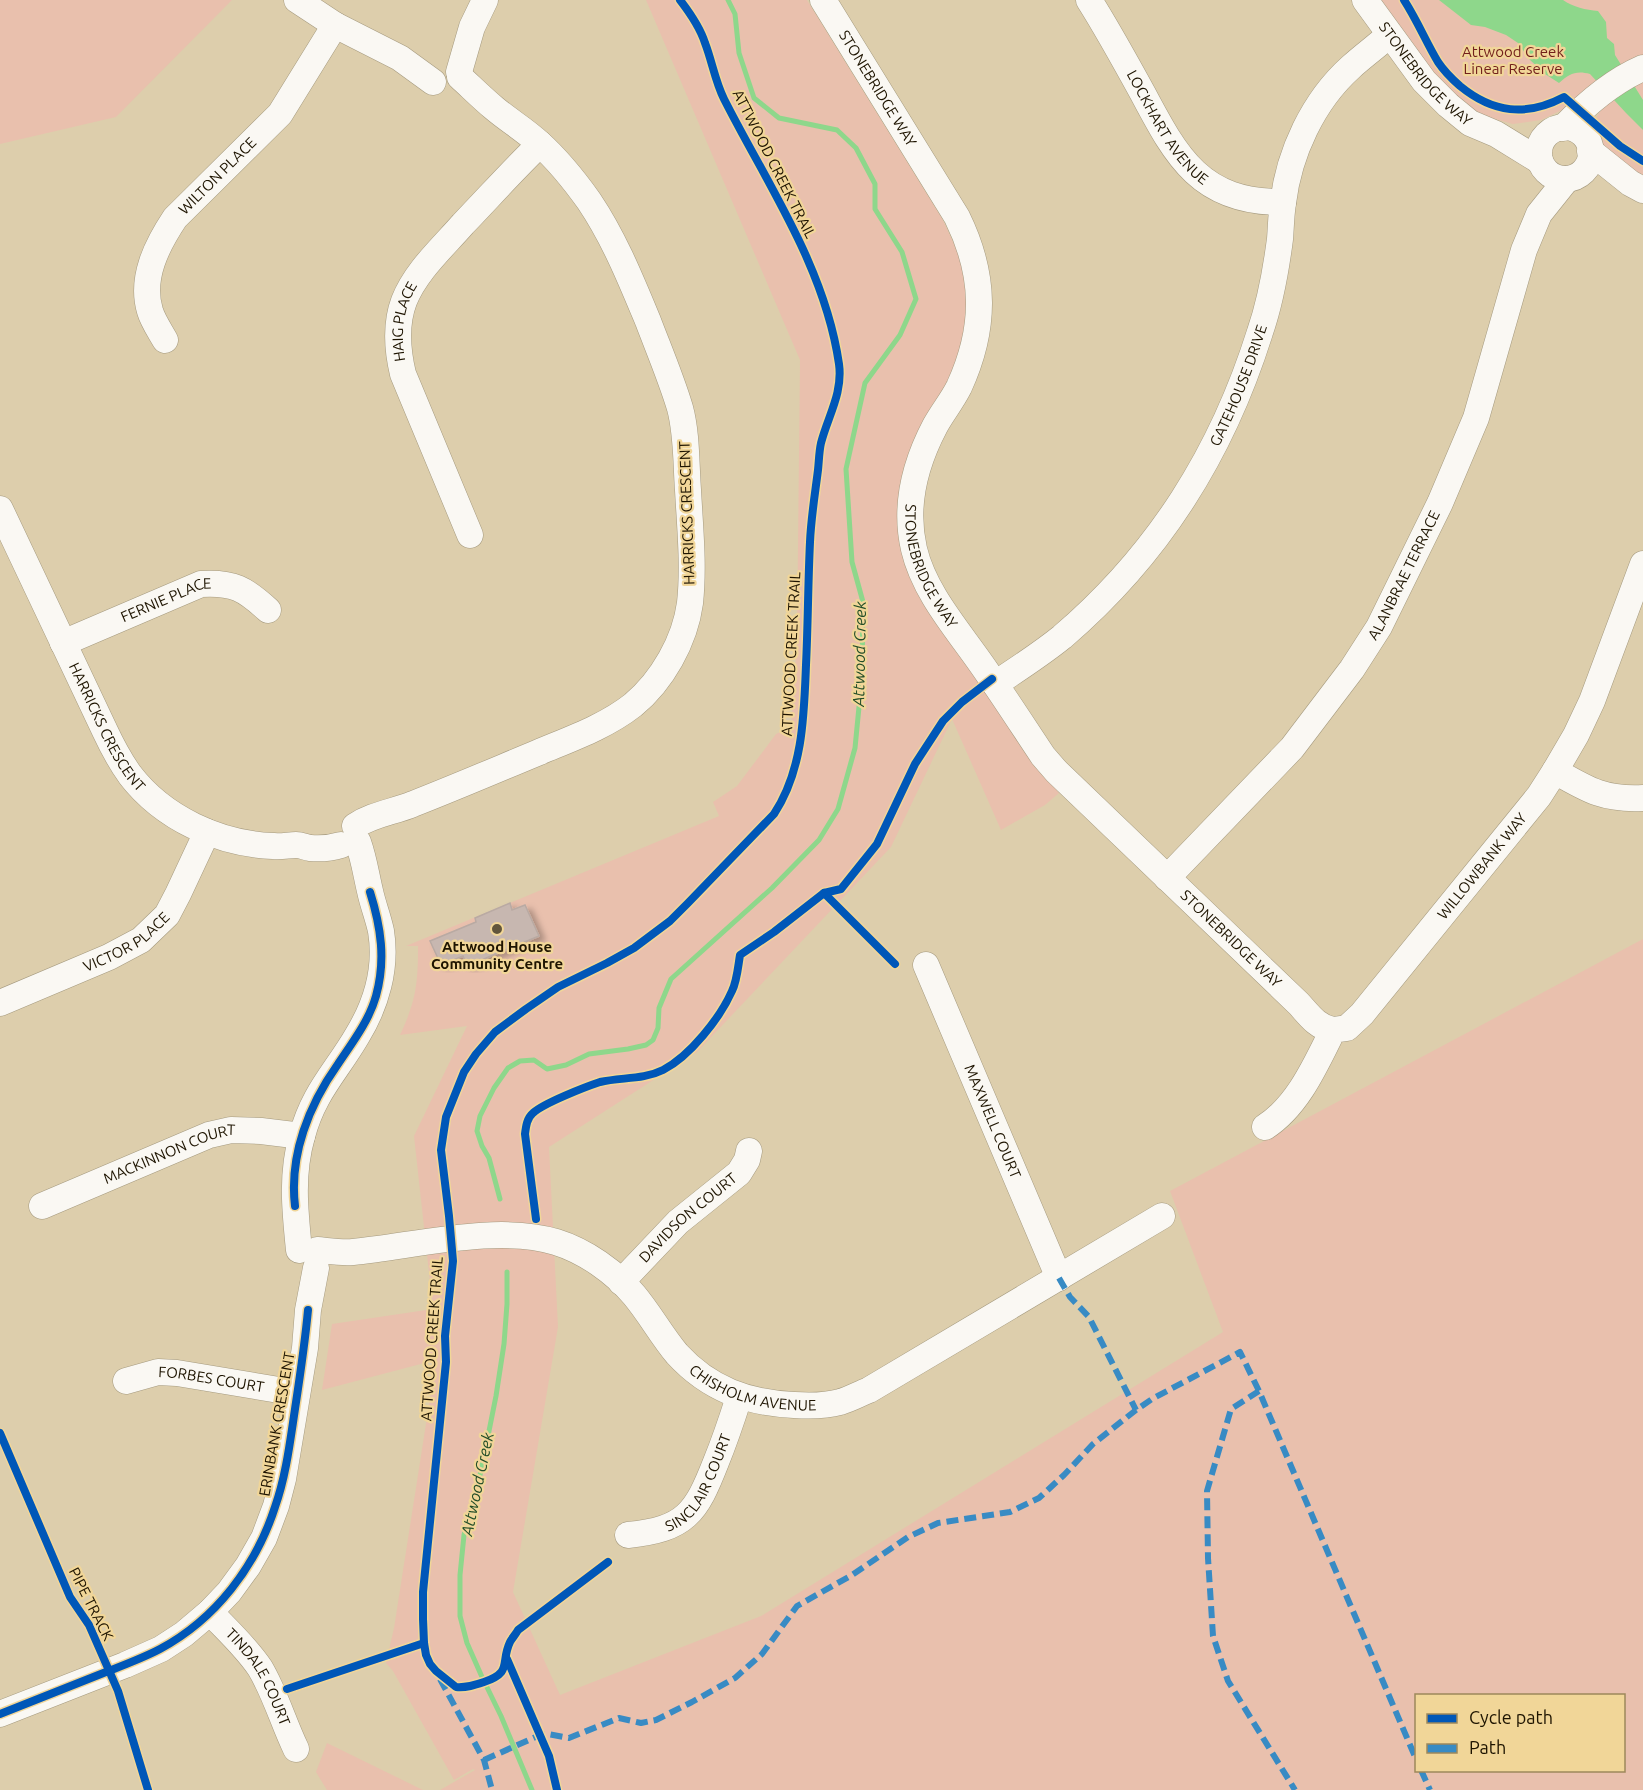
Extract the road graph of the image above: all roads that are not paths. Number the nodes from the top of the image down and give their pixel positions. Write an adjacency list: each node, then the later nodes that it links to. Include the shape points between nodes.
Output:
1 (297, 0): 6 (street, HARRICKS CRESCENT)
2 (485, 0): 9 (street)
3 (823, 0): 20 (street, STONEBRIDGE WAY, via 951,208 972,250 980,304 977,330 958,389 931,434 914,475 910,525 927,584)
4 (1089, 0): 13 (street, LOCKHART AVENUE, via 1184,162 1221,191 1244,199)
5 (1365, 0): 7 (street, STONEBRIDGE WAY)
6 (335, 25): 9 (street, HARRICKS CRESCENT, via 400,58); 14 (street, WILTON PLACE, via 280,114 175,218 164,235 148,276 147,294 150,311)
7 (1389, 35): 11 (street, STONEBRIDGE WAY, via 1424,81 1470,123); 13 (street, GATEHOUSE DRIVE, via 1349,68 1311,117 1289,169)
8 (1643, 68): 11 (street, ALANBRAE TERRACE, via 1612,85 1580,110)
9 (448, 75): 10 (street, HARRICKS CRESCENT)
10 (540, 144): 16 (street, HAIG PLACE, via 415,279 404,302 398,330 403,374); 24 (street, HARRICKS CRESCENT, via 567,172 604,225 631,280 681,411 691,584 683,632 655,682 635,704 614,718 384,813)
11 (1565, 154): 12 (street); 25 (street, ALANBRAE TERRACE, via 1524,250 1476,418 1440,503 1379,627 1292,748)
12 (1636, 187)
13 (1283, 202): 20 (street, GATEHOUSE DRIVE, via 1280,240 1261,330 1223,429 1200,474 1173,516 1107,594 1062,637)
14 (165, 340)
15 (0, 509): 19 (street, HARRICKS CRESCENT)
16 (470, 535)
17 (1643, 564): 21 (street, WILLOWBANK WAY, via 1592,702)
18 (268, 610): 19 (street, FERNIE PLACE, via 249,593 232,586 201,584)
19 (63, 643): 23 (street, HARRICKS CRESCENT, via 131,776 168,810)
20 (995, 684): 25 (street, STONEBRIDGE WAY, via 1056,771)
21 (1555, 771): 22 (street, via 1606,797); 28 (street, WILLOWBANK WAY, via 1539,796 1362,1014 1347,1028)
22 (1643, 798)
23 (207, 832): 24 (street, HARRICKS CRESCENT, via 274,847 328,848); 27 (street, VICTOR PLACE, via 166,915 141,940)
24 (349, 838): 30 (street, ERINBANK CRESCENT, via 365,862 381,932 376,998 356,1038 318,1095)
25 (1167, 878): 28 (street, STONEBRIDGE WAY, via 1315,1022)
26 (926, 965): 35 (street, MAXWELL COURT)
27 (0, 1003)
28 (1333, 1030): 29 (street, via 1293,1100)
29 (1265, 1126)
30 (302, 1136): 32 (street, MACKINNON COURT, via 231,1130 208,1135); 34 (street, ERINBANK CRESCENT, via 294,1193)
31 (748, 1151): 36 (street, DAVIDSON COURT, via 739,1173 678,1222)
32 (42, 1206)
33 (1162, 1216): 35 (street, CHISHOLM AVENUE)
34 (311, 1258): 36 (street, CHISHOLM AVENUE, via 485,1236 538,1237 579,1251); 38 (street, ERINBANK CRESCENT, via 305,1348)
35 (1059, 1278): 39 (street, CHISHOLM AVENUE, via 869,1390 839,1402 779,1405)
36 (621, 1282): 39 (street, CHISHOLM AVENUE, via 696,1372)
37 (126, 1381): 38 (street, FORBES COURT, via 158,1372 177,1373)
38 (297, 1393): 41 (street, ERINBANK CRESCENT, via 283,1479 264,1538 242,1575)
39 (739, 1396): 40 (street, SINCLAIR COURT, via 696,1507 669,1526)
40 (628, 1535)
41 (210, 1612): 42 (street, ERINBANK CRESCENT, via 160,1648); 43 (street, TINDALE COURT, via 259,1668)
42 (0, 1714)
43 (296, 1749)

